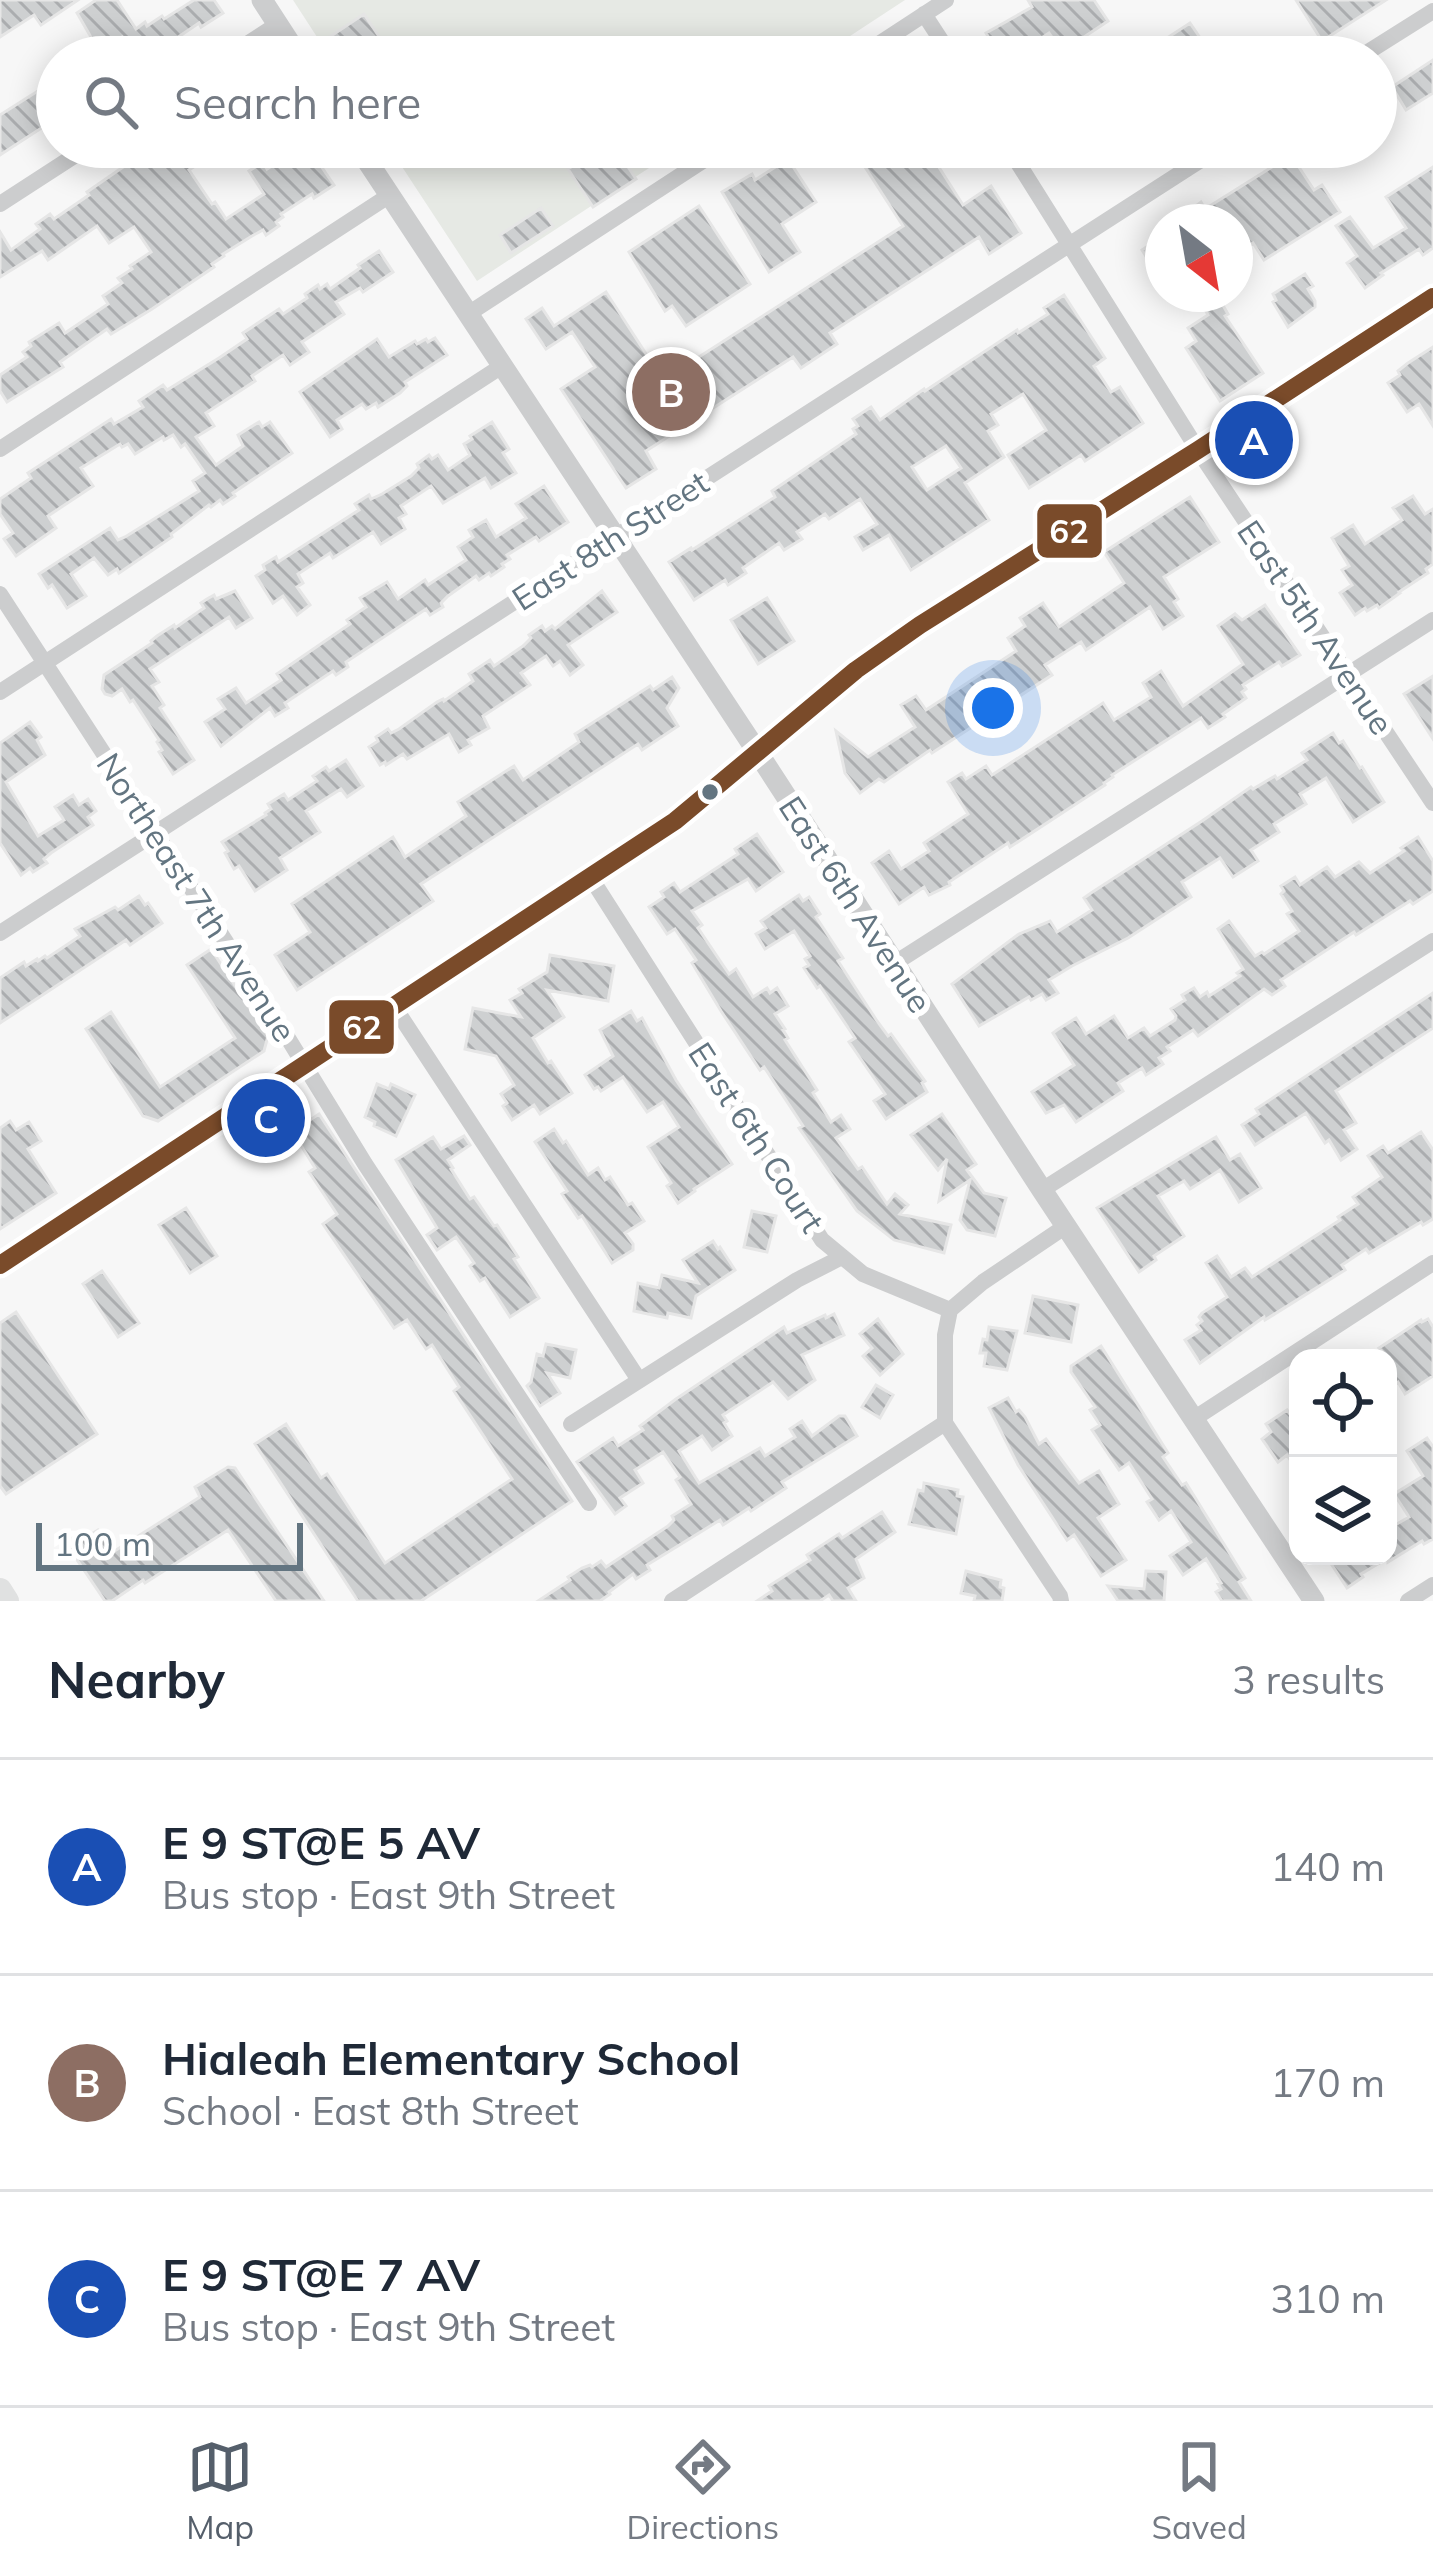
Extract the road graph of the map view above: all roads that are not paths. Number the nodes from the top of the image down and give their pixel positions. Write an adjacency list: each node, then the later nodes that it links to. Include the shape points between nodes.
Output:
1 (262, 0): 5 (street)
2 (946, 0): 4 (street)
3 (1433, 10): 10 (street)
4 (925, 14): 8 (street); 9 (street)
5 (278, 24): 6 (street); 7 (street)
6 (259, 36)
7 (286, 36)
8 (891, 36)
9 (939, 36)
10 (1393, 36)
11 (56, 168): 17 (street)
12 (372, 168): 16 (street, East 6th Avenue)
13 (692, 168): 20 (street)
14 (1021, 168): 18 (street, East 5th Avenue)
15 (1188, 168): 18 (street, East 8th Street)
16 (390, 195): 20 (street, East 6th Avenue); 22 (street)
17 (0, 204)
18 (1069, 244): 23 (street, East 5th Avenue); 24 (street, East 8th Street)
19 (1433, 297): 23 (main road)
20 (468, 314): 21 (street, East 6th Avenue)
21 (502, 366): 24 (street, East 6th Avenue); 27 (street)
22 (0, 449)
23 (1198, 450): 28 (street, East 5th Avenue); 30 (main road, via 908,633)
24 (614, 538): 30 (street, East 6th Avenue); 32 (street, East 8th Street)
25 (0, 594): 27 (street, Northeast 7th Avenue)
26 (1433, 620): 28 (street)
27 (45, 663): 29 (street); 32 (street, Northeast 7th Avenue)
28 (1348, 674): 31 (street, East 5th Avenue); 36 (street)
29 (0, 692)
30 (758, 753): 33 (main road); 36 (street, East 6th Avenue)
31 (1433, 803)
32 (156, 832): 34 (street, East 8th Street); 38 (street, Northeast 7th Avenue)
33 (591, 878): 37 (main road); 41 (street, East 6th Court)
34 (0, 933)
35 (1433, 941): 39 (street)
36 (895, 963): 39 (street, East 6th Avenue)
37 (394, 1008): 38 (main road); 45 (street)
38 (306, 1066): 43 (main road); 49 (street, Northeast 7th Avenue)
39 (1042, 1190): 40 (street, East 6th Avenue)
40 (1066, 1226): 44 (street); 46 (street, East 6th Avenue)
41 (841, 1258): 44 (street, East 6th Court); 45 (street)
42 (1433, 1263): 46 (street)
43 (0, 1265)
44 (950, 1310): 47 (street)
45 (639, 1380): 48 (street)
46 (1195, 1418): 55 (street, East 6th Avenue)
47 (945, 1423): 53 (street); 54 (street)
48 (571, 1424)
49 (589, 1503)
50 (1433, 1585): 56 (street)
51 (0, 1590): 52 (main road)
52 (8, 1601)
53 (672, 1601)
54 (1061, 1601)
55 (1315, 1601)
56 (1408, 1601)

